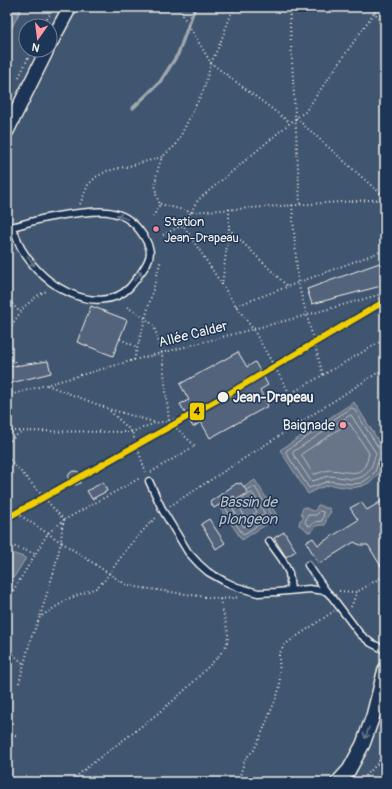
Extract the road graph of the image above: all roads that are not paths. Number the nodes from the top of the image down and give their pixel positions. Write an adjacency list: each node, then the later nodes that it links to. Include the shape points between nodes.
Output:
1 (70, 7): 2 (street)
2 (58, 29)
3 (43, 58): 4 (street)
4 (7, 131)
5 (9, 226): 5 (lane, one-way to 5, via 31,262 46,278 72,295 82,298 105,300 116,297 129,288 149,260 148,245 141,231 130,220 112,212 93,211 54,216)
6 (149, 482): 9 (lane, via 188,552 208,572 237,587 258,593)
7 (269, 541): 9 (lane, via 289,573)
8 (308, 565): 10 (lane)
9 (291, 590): 10 (lane)
10 (326, 591): 11 (lane, via 360,634)
11 (385, 650)
12 (385, 669): 13 (street, one-way to 13, via 363,744 349,770)
13 (338, 782)

